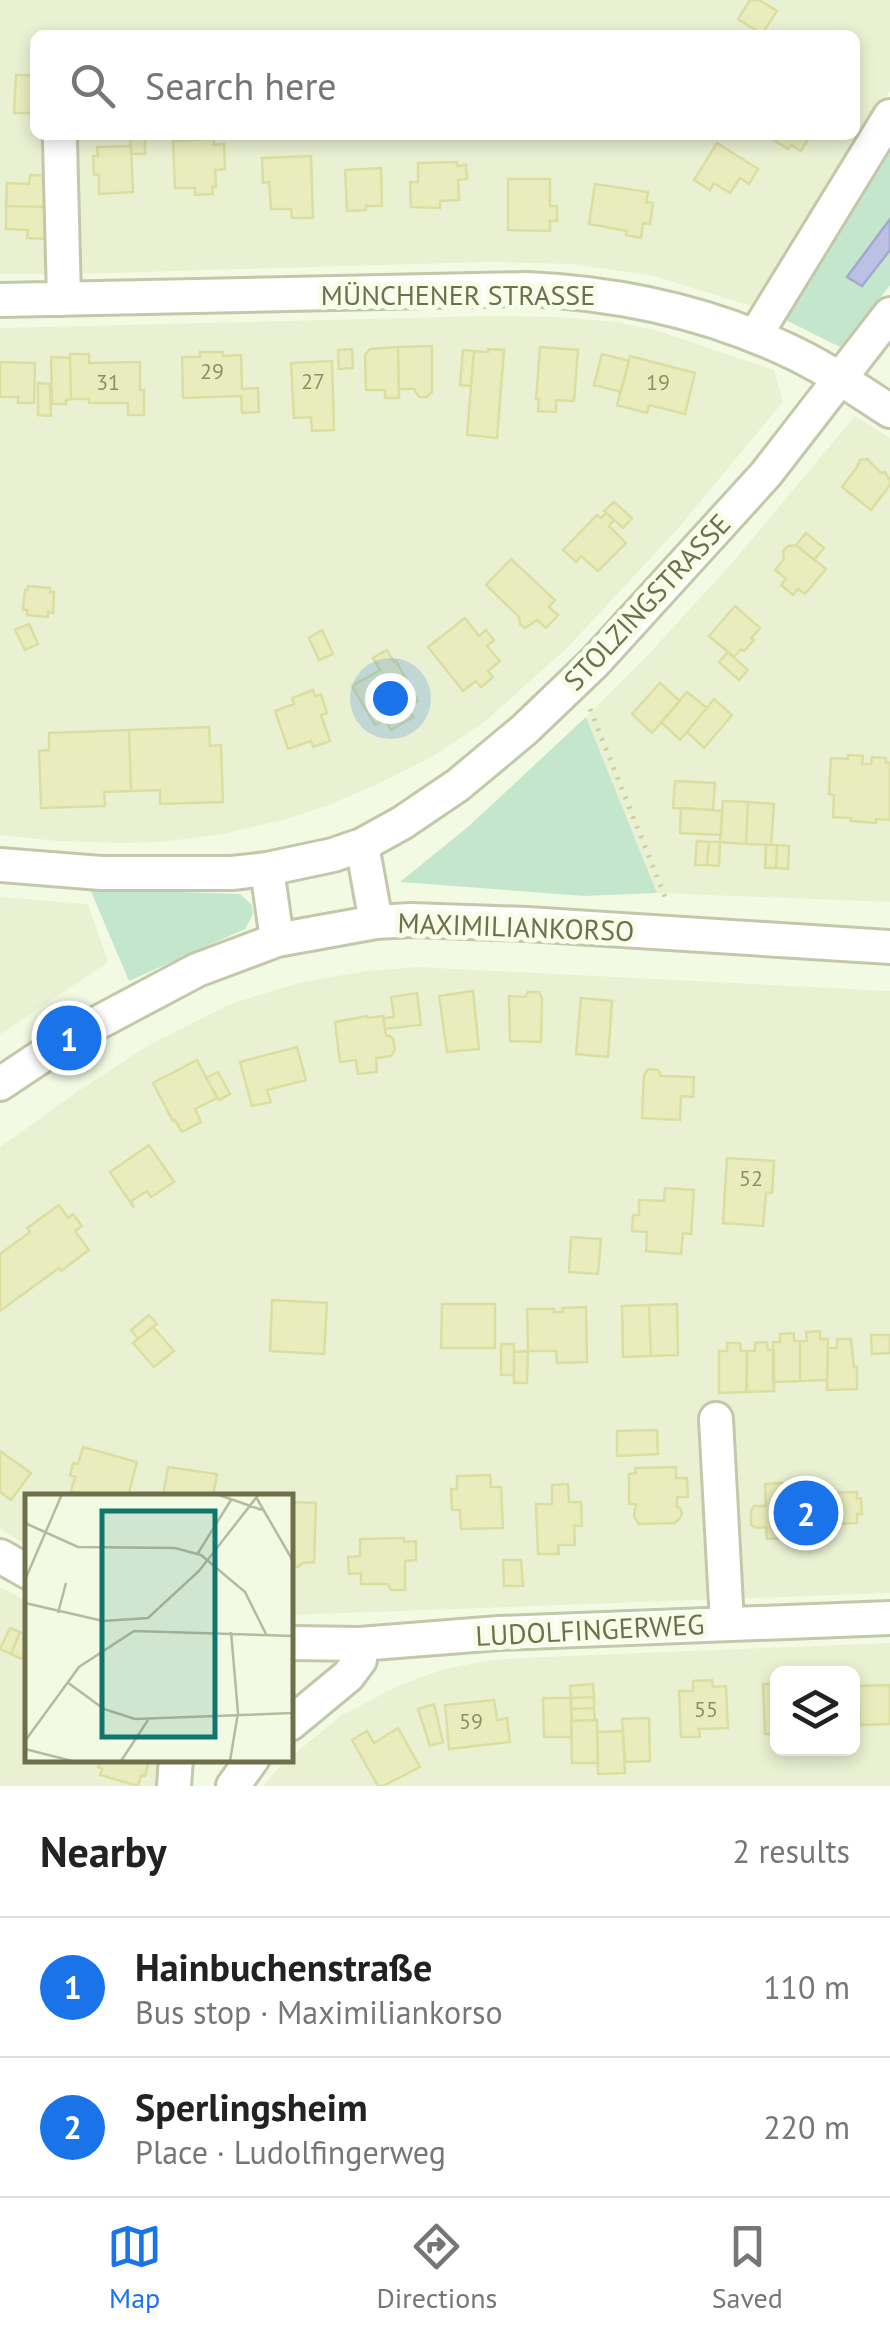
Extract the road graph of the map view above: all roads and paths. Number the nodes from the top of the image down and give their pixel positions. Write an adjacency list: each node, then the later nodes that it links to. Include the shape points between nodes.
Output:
1 (890, 116): 6 (street)
2 (60, 141): 3 (street)
3 (64, 299): 4 (street, MÜNCHENER STRASSE); 6 (street, MÜNCHENER STRASSE, via 575,291 622,297)
4 (0, 300)
5 (890, 314): 7 (street, STOLZINGSTRASSE)
6 (755, 336): 7 (street, MÜNCHENER STRASSE)
7 (841, 379): 8 (street, MÜNCHENER STRASSE); 10 (street, STOLZINGSTRASSE, via 766,474 594,663 458,785)
8 (890, 411)
9 (588, 703): 13 (path)
10 (362, 845): 12 (street, STOLZINGSTRASSE); 14 (street)
11 (0, 865): 12 (street, STOLZINGSTRASSE, via 126,874)
12 (282, 866): 15 (street)
13 (664, 897)
14 (376, 922): 15 (street, MAXIMILIANKORSO); 16 (street, MAXIMILIANKORSO, via 527,924)
15 (278, 940): 17 (street, MAXIMILIANKORSO, via 197,970 69,1038)
16 (890, 947)
17 (0, 1084)
18 (716, 1419): 22 (street)
19 (0, 1556): 20 (street)
20 (25, 1570)
21 (890, 1618): 22 (street, LUDOLFINGERWEG)
22 (727, 1623): 24 (street, LUDOLFINGERWEG)
23 (292, 1643): 24 (street, LUDOLFINGERWEG)
24 (360, 1644): 25 (street, via 360,1660 348,1676)
25 (292, 1722)
26 (176, 1761): 28 (street)
27 (251, 1761): 29 (street)
28 (174, 1786)
29 (233, 1786)

